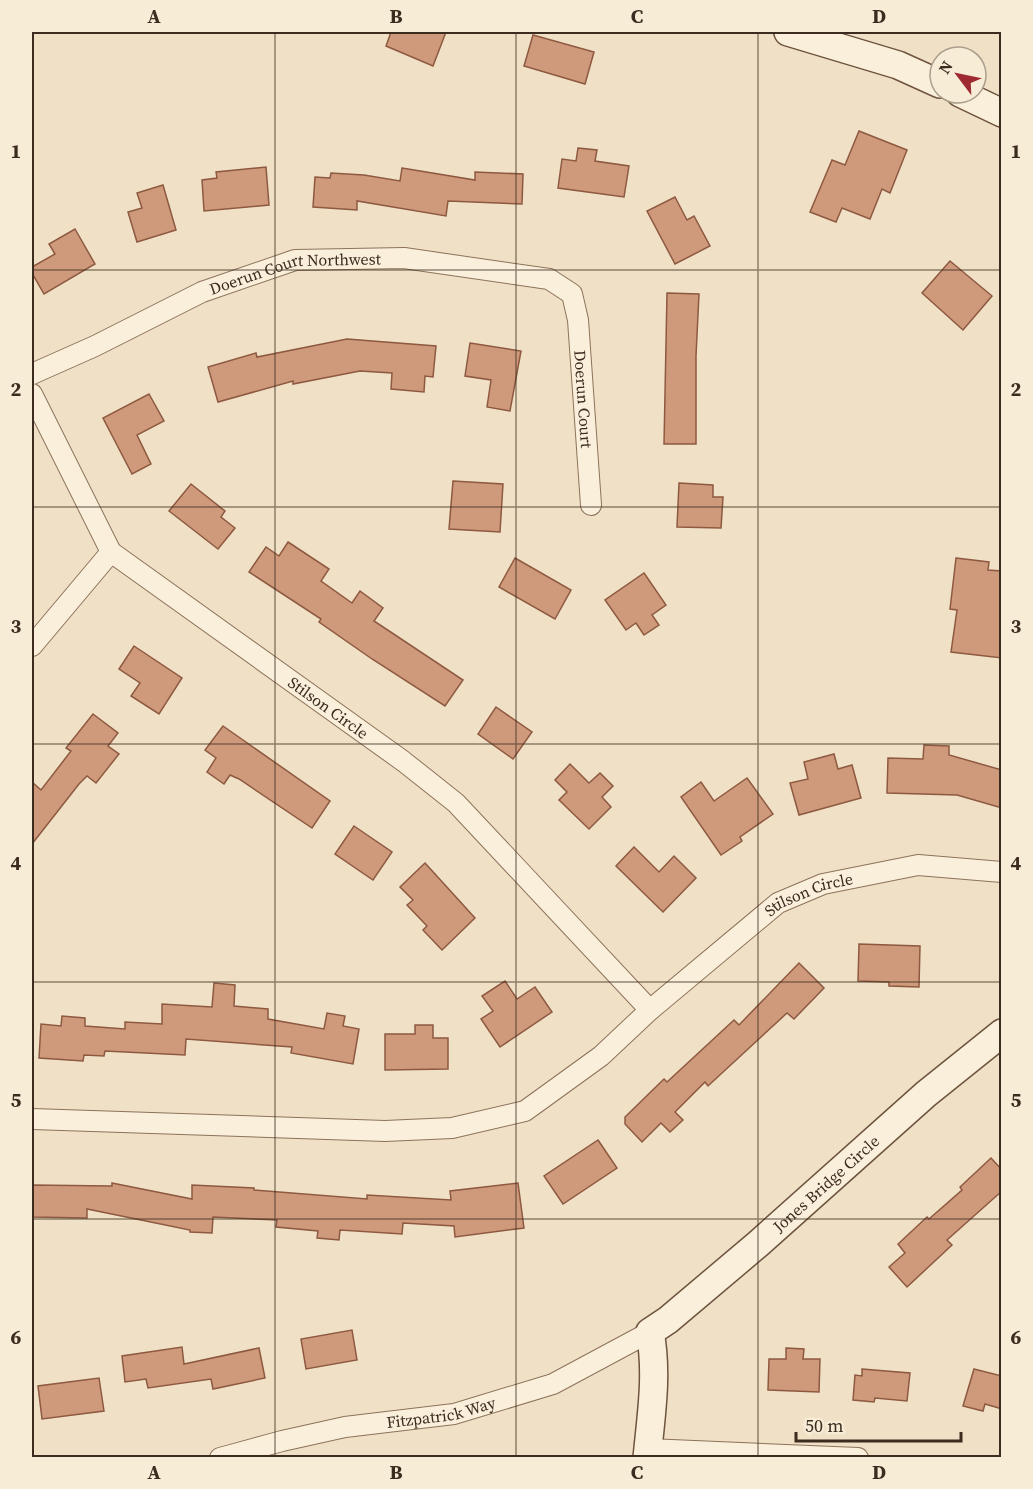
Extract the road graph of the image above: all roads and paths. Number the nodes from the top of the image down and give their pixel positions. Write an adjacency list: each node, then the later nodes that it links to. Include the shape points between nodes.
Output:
1 (788, 32): 2 (street, via 898,65)
2 (928, 79)
3 (985, 105): 4 (street)
4 (1002, 113)
5 (572, 294): 6 (street, Doerun Court Northwest, via 549,279 404,258 295,260 202,292); 8 (street, Doerun Court, via 578,320)
6 (32, 374)
7 (32, 394): 9 (street, Stilson Circle)
8 (591, 505)
9 (111, 552): 10 (street); 12 (street, Stilson Circle, via 456,803)
10 (32, 646)
11 (1002, 872): 12 (street, Stilson Circle, via 918,865 823,885 778,903)
12 (650, 1010): 14 (street, Stilson Circle, via 601,1056 525,1111 452,1128 385,1131)
13 (1002, 1033): 15 (street, Jones Bridge Circle)
14 (32, 1119)
15 (650, 1332): 16 (street, via 654,1388); 17 (street, Fitzpatrick Way, via 553,1384 454,1414 345,1427)
16 (648, 1453): 18 (street)
17 (220, 1458)
18 (858, 1458)

